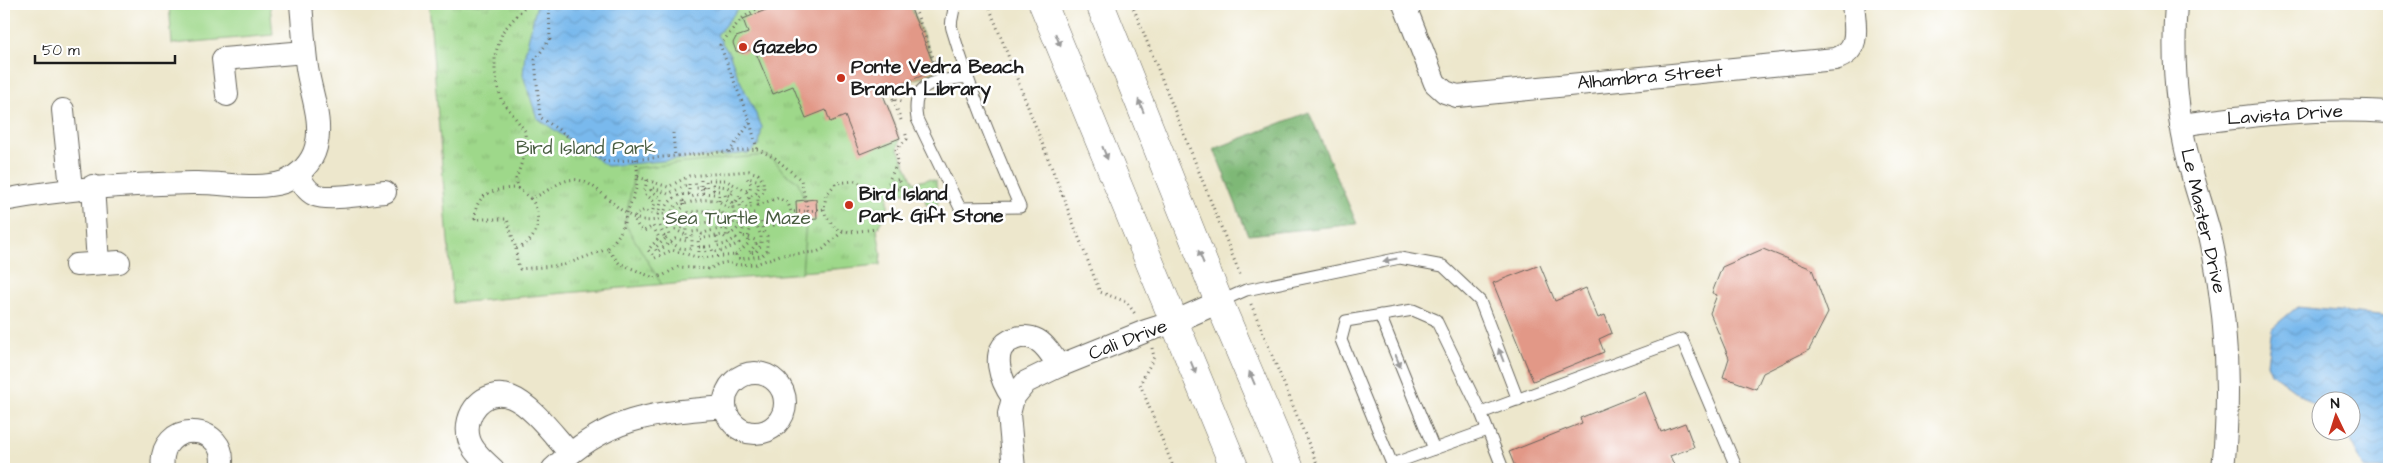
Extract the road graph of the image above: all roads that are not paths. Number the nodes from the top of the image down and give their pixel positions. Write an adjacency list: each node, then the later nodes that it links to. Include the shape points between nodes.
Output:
1 (301, 4): 8 (street)
2 (953, 4): 9 (lane, via 955,10 951,26)
3 (1043, 4): 21 (main road, one-way to 21)
4 (1100, 4): 19 (main road, one-way to 4)
5 (1404, 4): 6 (street, Alhambra Street, via 1436,83 1445,92 1457,96 1835,59 1849,53 1855,44)
6 (1853, 4)
7 (2176, 4): 13 (street, Le Master Drive, via 2175,71)
8 (305, 52): 10 (street, via 223,59); 14 (street, via 319,133 316,149)
9 (968, 77): 9 (lane, via 981,115 1020,207 960,208 917,119 914,104 922,88 936,82)
10 (228, 95)
11 (63, 110): 15 (street)
12 (2389, 112): 13 (street, Lavista Drive, via 2353,109 2291,111)
13 (2182, 125): 39 (street, Le Master Drive, via 2220,286 2227,394)
14 (303, 169): 15 (street, via 285,181 266,186 196,183); 16 (street, via 307,189 320,196)
15 (82, 187): 17 (street); 18 (street, via 109,263)
16 (385, 192)
17 (4, 200)
18 (76, 265)
19 (1219, 302): 21 (street, Cali Drive); 24 (lane, one-way to 19, via 1480,301 1443,266 1400,258 1246,290); 36 (main road, one-way to 19)
20 (1380, 315): 26 (lane, via 1413,310 1436,320); 28 (lane, one-way to 28); 28 (lane, via 1346,321 1341,340 1392,464)
21 (1174, 322): 22 (street, Cali Drive); 35 (main road, one-way to 35)
22 (1059, 366): 23 (street, Cali Drive, via 1026,382); 23 (street, via 1036,339 1010,340 998,361 1004,385)
23 (1013, 398): 34 (street, via 1009,414)
24 (1518, 400): 26 (lane); 38 (lane, via 1682,339)
25 (725, 407): 29 (street, via 638,418 593,436)
26 (1481, 413): 27 (lane)
27 (1488, 430): 28 (lane); 37 (lane)
28 (1434, 449)
29 (570, 453): 32 (street, via 521,403 505,396 494,396 477,404 468,420 474,449); 33 (street)
30 (163, 469): 31 (street, via 167,446 177,436 190,432 204,434 215,442 222,454)
31 (221, 469)
32 (493, 469)
33 (554, 469)
34 (1014, 469)
35 (1235, 469)
36 (1290, 469)
37 (1503, 469)
38 (1737, 469)
39 (2223, 469)

